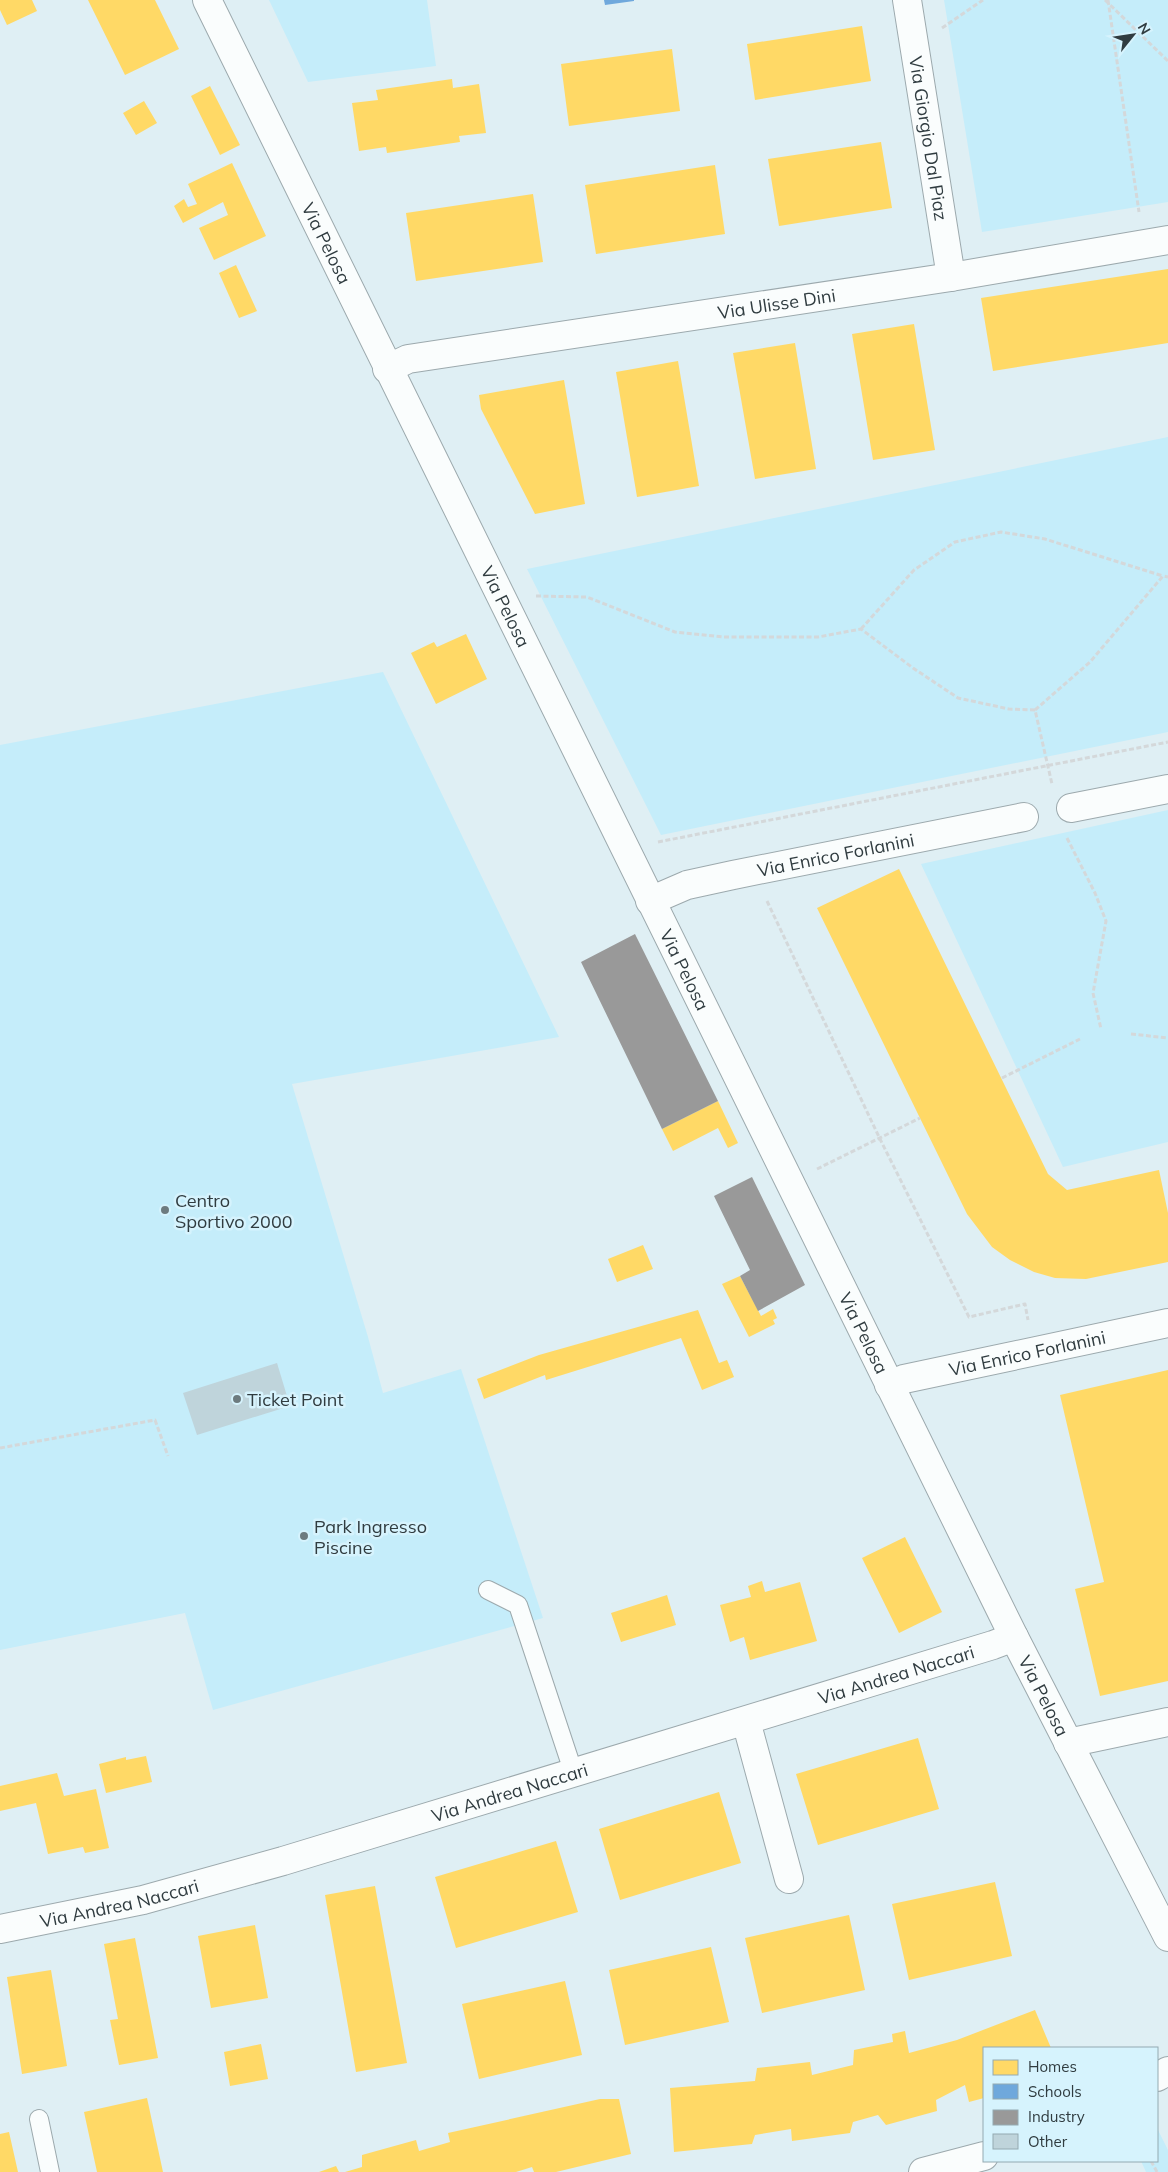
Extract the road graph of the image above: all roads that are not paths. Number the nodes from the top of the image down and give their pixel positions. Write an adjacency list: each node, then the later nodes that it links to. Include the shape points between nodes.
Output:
1 (207, 0): 5 (street, Via Pelosa)
2 (907, 0): 4 (street, Via Giorgio Dal Piaz)
3 (1168, 240): 4 (street, Via Ulisse Dini)
4 (952, 277): 5 (street, Via Ulisse Dini, via 408,359)
5 (387, 369): 9 (street, Via Pelosa)
6 (1168, 788): 7 (street)
7 (1063, 801)
8 (1024, 817): 9 (street, Via Enrico Forlanini, via 688,885)
9 (650, 901): 11 (street, Via Pelosa)
10 (1168, 1323): 11 (street, Via Enrico Forlanini, via 904,1379)
11 (889, 1385): 13 (street, Via Pelosa)
12 (488, 1590): 17 (lane, via 518,1605)
13 (1014, 1637): 14 (street, Via Andrea Naccari); 16 (street, Via Pelosa)
14 (746, 1720): 17 (street, Via Andrea Naccari); 18 (street)
15 (1168, 1722): 16 (street)
16 (1068, 1743): 20 (street, Via Pelosa)
17 (574, 1774): 19 (street, Via Andrea Naccari, via 153,1898)
18 (789, 1879)
19 (0, 1928)
20 (1168, 1937)
21 (39, 2118): 23 (lane)
22 (983, 2156): 24 (street)
23 (50, 2172)
24 (923, 2172)

